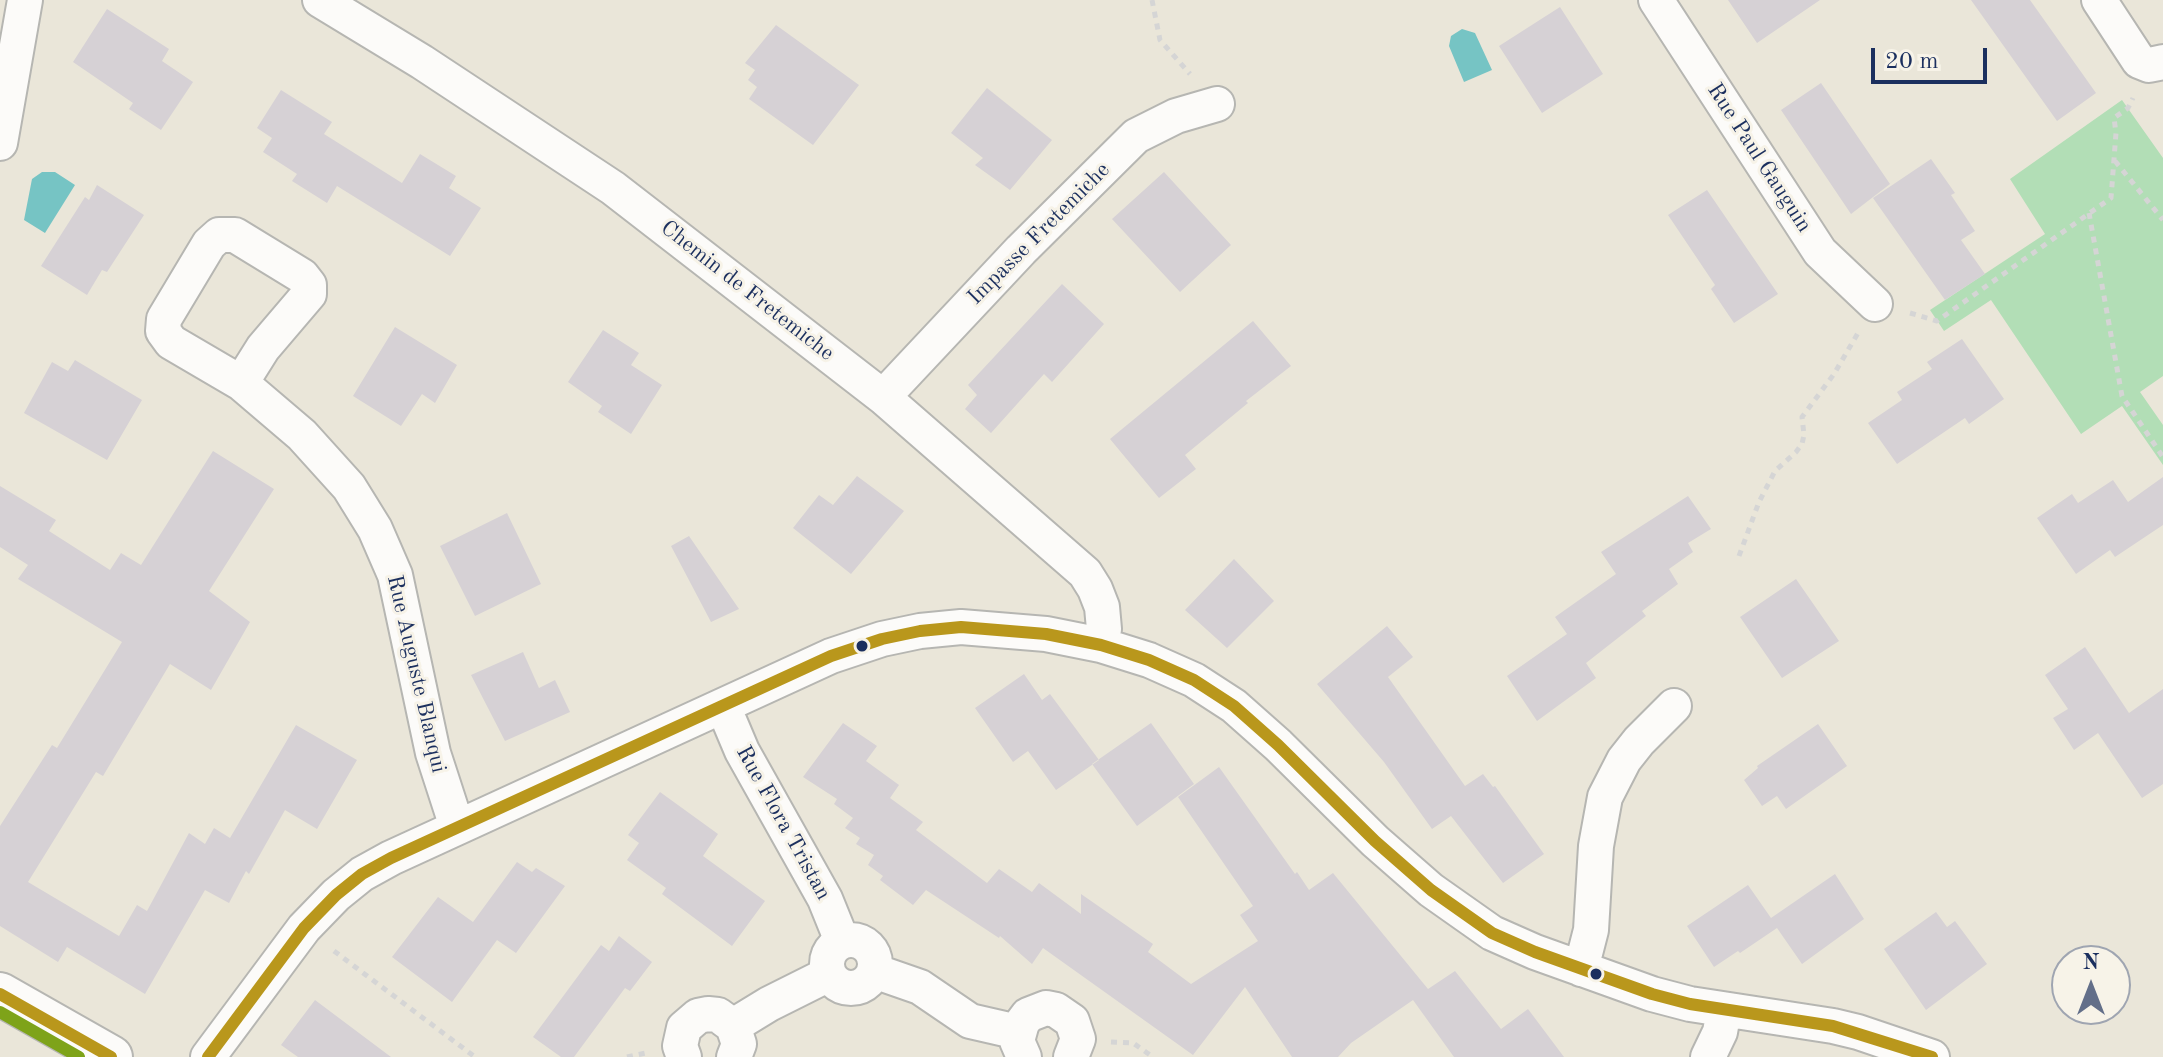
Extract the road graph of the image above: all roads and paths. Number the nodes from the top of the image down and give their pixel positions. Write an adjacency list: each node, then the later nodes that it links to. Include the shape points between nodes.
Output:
1 (25, 0): 10 (street)
2 (320, 0): 17 (street, Chemin de Fretemiche, via 613,188)
3 (1152, 0): 6 (path)
4 (1656, 0): 14 (street, Rue Paul Gauguin, via 1820,252)
5 (2099, 0): 7 (street, via 2139,61)
6 (1160, 40)
7 (2163, 62)
8 (1217, 104): 17 (street, Impasse Fretemiche, via 1136,136)
9 (2128, 108): 11 (path, via 2114,118)
10 (0, 143)
11 (2115, 160): 12 (path, via 2111,198); 13 (path)
12 (2089, 213): 15 (path); 18 (path, via 2122,396)
13 (2163, 220)
14 (1875, 304): 19 (path, via 1802,417 1802,444 1775,471)
15 (1937, 321)
16 (241, 383): 16 (street, Rue Auguste Blanqui, via 171,342 163,331 164,319 219,235 235,235 309,285 309,294); 23 (street, Rue Auguste Blanqui, via 334,468 386,551 433,753)
17 (883, 397): 20 (street, Chemin de Fretemiche, via 1085,573 1102,607)
18 (2163, 457)
19 (1739, 556)
20 (1101, 645): 21 (street, via 1003,629 920,631 831,656); 26 (street, via 1194,680 1234,706 1441,898 1492,933)
21 (723, 706): 23 (street); 25 (street, Rue Flora Tristan)
22 (1674, 706): 26 (street, via 1624,760 1605,797 1591,930)
23 (457, 827): 24 (street, via 362,874)
24 (304, 928): 34 (street); 35 (path)
25 (842, 941): 27 (street, via 864,944 874,956); 28 (street, via 830,951)
26 (1581, 969): 30 (street, via 1652,994)
27 (874, 971): 28 (street, via 864,983 849,987); 32 (street, via 920,987 970,1021)
28 (829, 974): 31 (street, via 769,1004)
29 (0, 994): 33 (street)
30 (1724, 1010): 38 (street); 39 (street, via 1833,1026)
31 (734, 1041): 36 (street, via 718,1015 708,1014 690,1021 680,1037)
32 (1021, 1044): 37 (street, via 1028,1015 1056,1010 1076,1030)
33 (111, 1057)
34 (208, 1057)
35 (475, 1057)
36 (684, 1057)
37 (1071, 1057)
38 (1708, 1057)
39 (1932, 1057)

